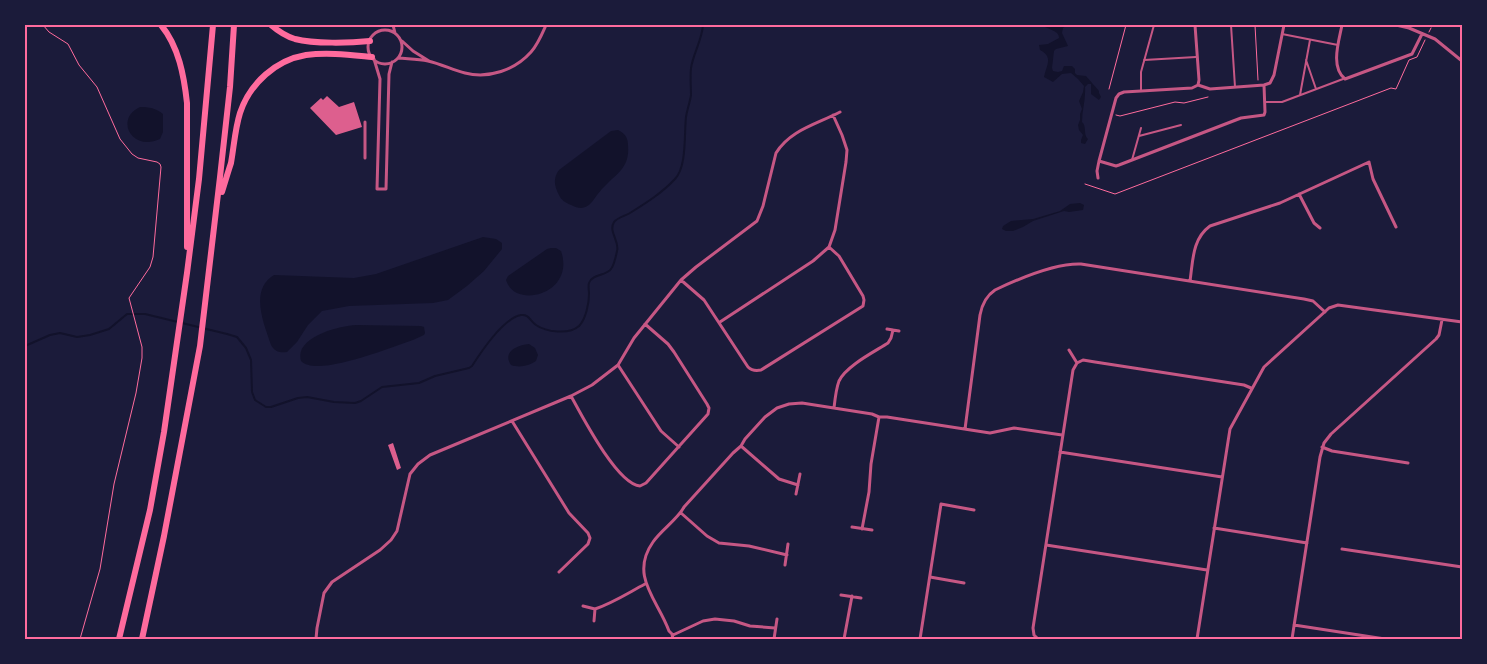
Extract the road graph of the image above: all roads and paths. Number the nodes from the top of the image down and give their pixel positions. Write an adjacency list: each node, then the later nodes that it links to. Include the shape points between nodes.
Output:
1 (43, 25): 126 (path, via 68,44 79,65 97,86 120,139 132,154 157,162 161,168 153,257 129,298 142,347 139,376 114,484 100,569)
2 (161, 25): 67 (highway, via 170,37 181,65 187,103)
3 (213, 25): 67 (highway)
4 (234, 25): 63 (highway)
5 (271, 25): 27 (highway, via 284,34 303,40)
6 (380, 25): 19 (street)
7 (392, 25): 20 (street)
8 (546, 25): 35 (street, via 531,52 504,71 472,74)
9 (1126, 25): 42 (path)
10 (1154, 25): 32 (lane)
11 (1195, 25): 29 (street)
12 (1247, 25): 17 (lane)
13 (1255, 25): 38 (path)
14 (1284, 25): 22 (street)
15 (1342, 25): 28 (street)
16 (1396, 25): 23 (street)
17 (1231, 26): 41 (lane)
18 (1431, 28): 21 (path)
19 (378, 32): 20 (street); 27 (street)
20 (395, 33): 24 (street)
21 (1429, 33)
22 (1282, 34): 25 (lane); 40 (street, via 1273,78)
23 (1422, 34): 34 (street, via 1439,42); 37 (street, via 1412,54)
24 (399, 37): 31 (street, via 402,50); 35 (street)
25 (1310, 40): 28 (lane); 33 (lane)
26 (1426, 40): 61 (path, via 1417,57 1409,60 1396,89 1391,88 1115,194)
27 (370, 41): 30 (street)
28 (1338, 45): 37 (street, via 1336,60)
29 (1197, 57): 32 (lane); 39 (street)
30 (373, 58): 36 (street, via 382,63); 55 (street, via 380,79); 63 (highway, via 306,55 281,64 264,76 251,90 241,110)
31 (398, 58): 35 (street); 36 (street)
32 (1144, 60): 44 (lane, via 1140,73)
33 (1306, 60): 43 (lane); 45 (lane)
34 (1462, 60)
35 (430, 61)
36 (392, 62): 56 (street)
37 (1344, 78): 43 (lane)
38 (1258, 81)
39 (1198, 85): 41 (street, via 1210,89); 44 (street)
40 (1264, 85): 41 (street); 47 (street)
41 (1235, 87)
42 (1109, 89)
43 (1316, 89): 45 (lane)
44 (1142, 92): 59 (street, via 1122,93 1117,97)
45 (1300, 95): 47 (lane, via 1282,102)
46 (1208, 97): 50 (path)
47 (1265, 102): 58 (street, via 1264,115 1242,118)
48 (840, 112): 49 (street)
49 (833, 115): 66 (street, via 847,150 835,230); 68 (street, via 794,134 780,146 756,221)
50 (1115, 115)
51 (365, 122): 57 (street)
52 (1181, 126): 54 (lane)
53 (1141, 128): 54 (lane)
54 (1139, 136): 58 (lane)
55 (378, 144): 56 (street); 56 (street, via 377,188 386,188)
56 (388, 145)
57 (364, 158)
58 (1132, 160): 59 (street, via 1116,166)
59 (1099, 161): 60 (street)
60 (1098, 178)
61 (1085, 184)
62 (1299, 194): 64 (street, via 1368,162); 65 (street); 69 (street, via 1208,228 1196,244)
63 (217, 210): 128 (highway, via 200,346)
64 (1396, 227)
65 (1320, 228)
66 (829, 247): 72 (street, via 813,261); 72 (street, via 839,256 863,296 864,303 860,308 761,370 748,367)
67 (188, 273): 127 (highway, via 150,510)
68 (681, 280): 72 (street, via 704,300); 74 (street)
69 (1190, 281): 70 (street, via 1310,300); 86 (street, via 1074,264 1052,268 995,290 980,311)
70 (1325, 312): 71 (street, via 1333,306 1343,305); 81 (street, via 1267,364)
71 (1442, 320): 73 (street); 90 (street, via 1436,339 1331,434)
72 (719, 322)
73 (1462, 322)
74 (645, 324): 80 (street); 89 (street, via 668,344 709,408 708,414)
75 (887, 329): 76 (street)
76 (893, 330): 77 (street); 83 (street, via 888,343 843,375)
77 (900, 331)
78 (1069, 350): 79 (street)
79 (1077, 363): 81 (street, via 1083,360); 87 (street)
80 (618, 365): 82 (street); 89 (street, via 660,431)
81 (1252, 388): 94 (street, via 1230,429)
82 (571, 396): 85 (street); 89 (street, via 613,465 632,484 640,486 646,483)
83 (834, 408): 84 (street); 88 (street, via 796,403 780,406 764,417)
84 (879, 417): 86 (street); 101 (street)
85 (512, 421): 111 (street, via 569,513 590,538 588,544); 129 (street, via 430,455 418,464 410,474 397,531 391,540 332,582 324,594)
86 (965, 429): 87 (street, via 994,433 1018,428)
87 (1062, 435): 91 (street)
88 (741, 446): 95 (street, via 775,476); 98 (street)
89 (679, 447)
90 (1322, 447): 92 (street); 103 (street)
91 (1060, 452): 94 (street); 105 (street)
92 (1408, 463)
93 (800, 474): 95 (street)
94 (1222, 477): 100 (street)
95 (798, 485): 96 (street)
96 (796, 494)
97 (974, 510): 112 (street, via 941,504)
98 (681, 513): 107 (street, via 707,536 722,544 749,546); 114 (street, via 650,546 644,566)
99 (852, 528): 101 (street)
100 (1214, 528): 103 (street); 110 (street)
101 (862, 529): 102 (street)
102 (872, 530)
103 (1307, 543): 122 (street)
104 (788, 544): 107 (street)
105 (1046, 545): 110 (street); 133 (street, via 1033,628)
106 (1342, 548): 109 (street)
107 (787, 555): 108 (street)
108 (785, 564)
109 (1462, 567)
110 (1208, 570): 134 (street)
111 (559, 572)
112 (930, 577): 113 (street); 132 (street)
113 (964, 583)
114 (645, 584): 119 (street); 124 (street)
115 (841, 595): 116 (street)
116 (852, 596): 117 (street); 131 (street)
117 (861, 598)
118 (583, 606): 119 (street)
119 (595, 609): 121 (street)
120 (777, 619): 123 (street)
121 (594, 621)
122 (1294, 625): 125 (street); 135 (street)
123 (776, 628): 124 (street, via 715,619); 130 (street)
124 (673, 637)
125 (1355, 637): 136 (street)
126 (80, 639)
127 (119, 639)
128 (142, 639)
129 (316, 639)
130 (774, 639)
131 (844, 639)
132 (920, 639)
133 (1037, 639)
134 (1197, 639)
135 (1292, 639)
136 (1385, 639)

